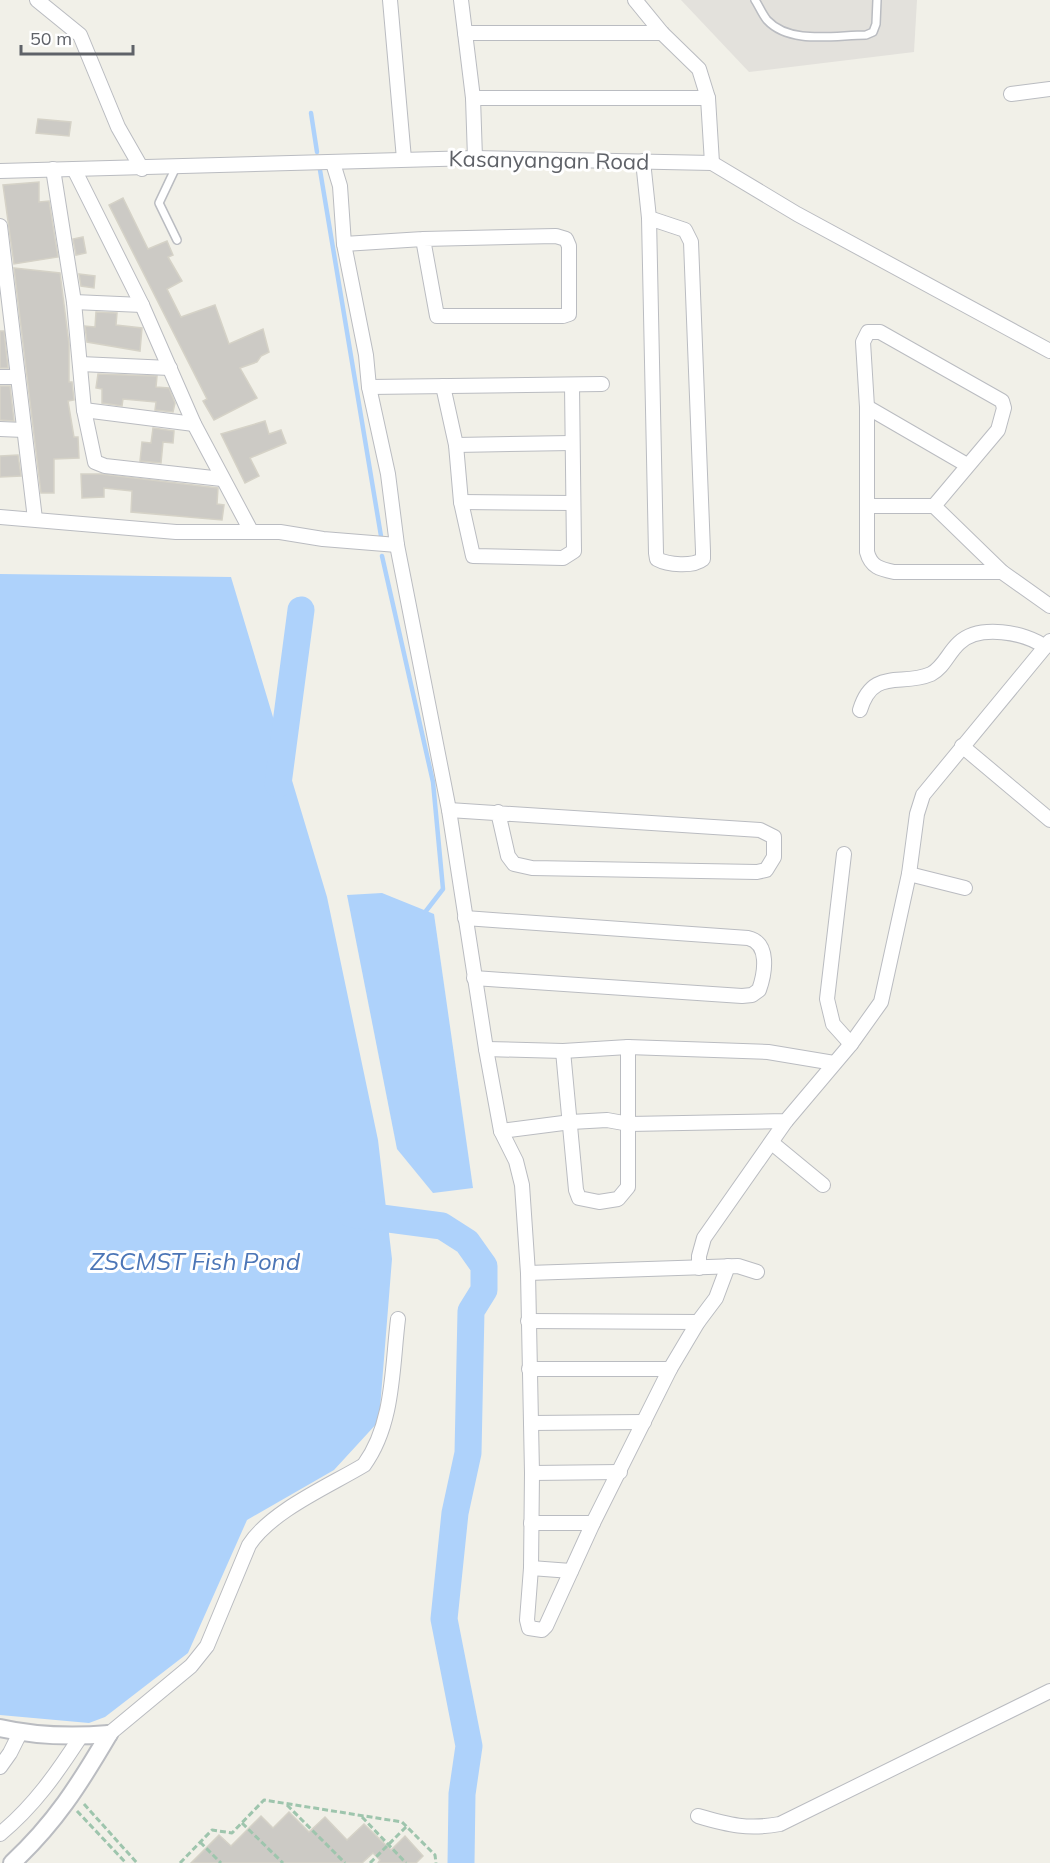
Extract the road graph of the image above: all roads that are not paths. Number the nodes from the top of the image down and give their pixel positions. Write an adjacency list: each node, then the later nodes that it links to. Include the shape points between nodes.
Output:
1 (37, 0): 21 (street, via 80,35 118,127)
2 (390, 0): 14 (street)
3 (461, 0): 7 (street)
4 (634, 0): 8 (street)
5 (755, 0): 6 (lane, via 767,20 795,36 873,32)
6 (877, 0)
7 (465, 33): 8 (street); 11 (street)
8 (662, 33): 12 (street, via 699,69)
9 (1050, 88): 10 (street)
10 (1011, 94)
11 (473, 98): 12 (street); 13 (street)
12 (708, 98): 17 (street)
13 (475, 158): 14 (street, Kasanyangan Road); 15 (street, Kasanyangan Road)
14 (404, 159): 16 (street, Kasanyangan Road)
15 (643, 161): 17 (street, Kasanyangan Road); 23 (street)
16 (333, 163): 18 (street, Kasanyangan Road); 27 (street, via 340,186)
17 (712, 163): 30 (street, Kasanyangan Road, via 797,214)
18 (176, 167): 21 (street, Kasanyangan Road); 26 (lane, via 159,203)
19 (74, 168): 20 (street, Kasanyangan Road); 21 (street, Kasanyangan Road); 29 (street)
20 (53, 169): 22 (street, Kasanyangan Road); 28 (street)
21 (142, 169)
22 (0, 171)
23 (650, 218): 23 (street, via 656,553 664,563 698,563 703,559 703,551 692,242 685,230)
24 (0, 226): 34 (street)
25 (423, 239): 25 (street, via 566,239 569,314 437,316); 27 (street)
26 (177, 240)
27 (344, 244): 38 (street)
28 (74, 302): 29 (street); 31 (street)
29 (142, 305): 32 (street)
30 (1050, 351)
31 (80, 364): 32 (street); 40 (street)
32 (170, 368): 41 (street)
33 (0, 377): 34 (street)
34 (18, 377): 43 (street)
35 (602, 384): 36 (street)
36 (572, 385): 37 (street); 44 (street)
37 (443, 386): 38 (street); 45 (street)
38 (369, 387): 55 (street)
39 (867, 407): 46 (street); 46 (street, via 863,342 872,330 1002,401 998,430); 50 (street)
40 (84, 410): 41 (street); 47 (street, via 98,465)
41 (194, 424): 47 (street)
42 (0, 429): 43 (street)
43 (24, 430): 53 (street)
44 (572, 443): 45 (street); 49 (street)
45 (456, 445): 48 (street)
46 (968, 465): 51 (street)
47 (222, 479): 54 (street)
48 (462, 502): 49 (street); 49 (street, via 471,550 474,556 482,558 569,556 574,551)
49 (573, 503)
50 (867, 506): 51 (street); 56 (street, via 867,552 869,561 877,568 894,572)
51 (934, 506): 56 (street)
52 (0, 517): 53 (street)
53 (35, 519): 54 (street, via 176,532)
54 (251, 531): 55 (street)
55 (397, 545): 61 (street)
56 (1002, 572): 57 (street)
57 (1050, 606)
58 (1048, 644): 59 (street, via 1018,633 967,638 929,675 879,683 869,689); 60 (street)
59 (860, 710)
60 (962, 746): 63 (street); 65 (street, via 923,795)
61 (449, 810): 62 (street); 67 (street)
62 (498, 812): 62 (street, via 760,830 774,837 774,857 766,870 757,872 532,868 514,864 508,856)
63 (1050, 820)
64 (844, 854): 69 (street, via 827,999 833,1024)
65 (909, 874): 66 (street); 69 (street, via 882,1002)
66 (965, 888)
67 (465, 918): 68 (street); 68 (street, via 748,938 762,947 764,965 759,990 742,996)
68 (474, 978): 71 (street)
69 (851, 1044): 73 (street)
70 (627, 1047): 72 (street); 73 (street, via 768,1052); 76 (street)
71 (486, 1049): 72 (street); 77 (street)
72 (563, 1051): 75 (street)
73 (834, 1063): 74 (street)
74 (786, 1121): 76 (street); 78 (street)
75 (571, 1122): 76 (street, via 607,1120); 76 (street, via 576,1190 579,1198 599,1202 618,1199 628,1187); 77 (street)
76 (629, 1124)
77 (501, 1131): 83 (street, via 516,1161 522,1185)
78 (772, 1143): 79 (street); 81 (street, via 704,1238)
79 (823, 1185)
80 (728, 1266): 81 (street); 82 (street); 86 (street, via 716,1298)
81 (699, 1268): 83 (street)
82 (757, 1272)
83 (528, 1274): 85 (street)
84 (399, 1319): 100 (street, via 382,1436 373,1453 364,1465 256,1533 207,1646 191,1666)
85 (528, 1321): 86 (street); 87 (street)
86 (698, 1322): 88 (street)
87 (529, 1369): 88 (street); 90 (street)
88 (670, 1369): 89 (street)
89 (644, 1422): 90 (street); 91 (street)
90 (531, 1423): 92 (street)
91 (620, 1472): 92 (street); 93 (street)
92 (532, 1473): 94 (street)
93 (593, 1522): 94 (street); 96 (street)
94 (531, 1523): 95 (street)
95 (531, 1568): 96 (street); 96 (street, via 527,1624 535,1630 546,1626)
96 (571, 1571)
97 (1050, 1691): 103 (street, via 780,1824 733,1826)
98 (0, 1728): 99 (street)
99 (20, 1733): 101 (street); 102 (street)
100 (109, 1734): 101 (street); 105 (street, via 71,1797)
101 (81, 1736): 104 (street, via 45,1789)
102 (0, 1767)
103 (698, 1816)
104 (0, 1834)
105 (12, 1863)

